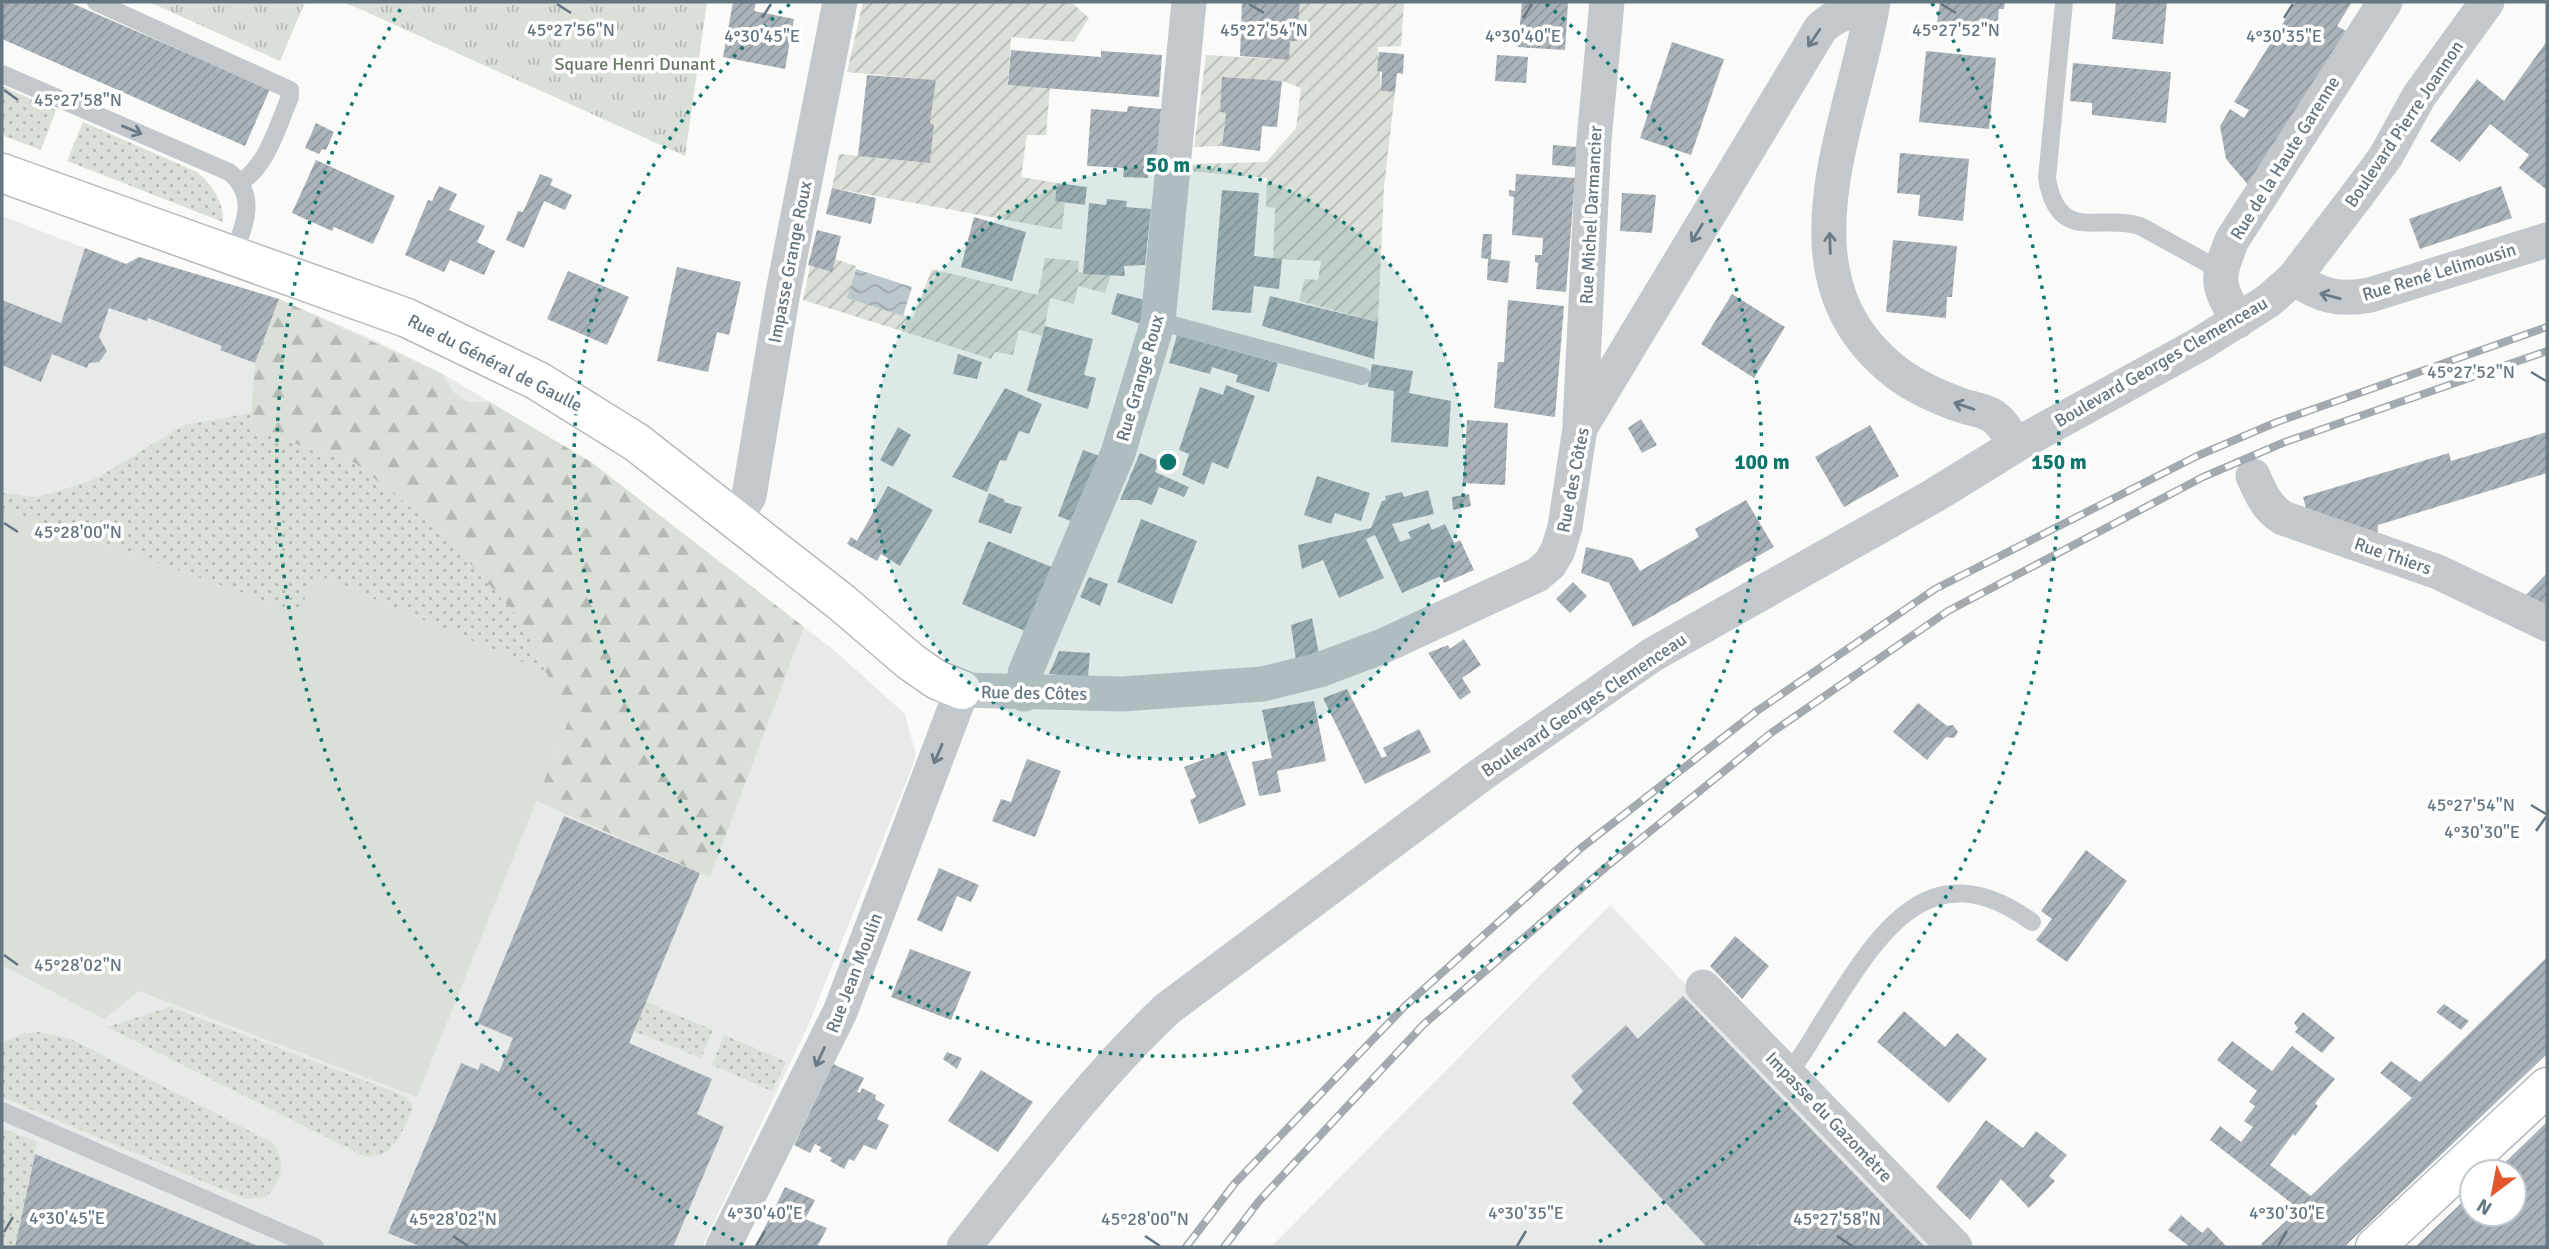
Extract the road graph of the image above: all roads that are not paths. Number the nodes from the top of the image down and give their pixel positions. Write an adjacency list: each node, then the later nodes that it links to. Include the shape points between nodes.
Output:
1 (96, 2): 11 (lane, via 289,90 265,155)
2 (841, 2): 22 (street, Impasse Grange Roux, via 783,292 749,496)
3 (1189, 2): 16 (street, Rue Grange Roux)
4 (1607, 2): 19 (street, Rue Michel Darmancier, via 1594,140)
5 (2064, 2): 14 (lane, via 2047,178 2050,198 2075,222 2140,226)
6 (2385, 2): 14 (street, Rue de la Haute Garenne, via 2232,240)
7 (2487, 2): 15 (street, Boulevard Pierre Joannon, via 2419,96 2386,156)
8 (1872, 8): 19 (street, Rue des Côtes, one-way to 19, via 1836,14 1821,28); 20 (street, Rue des Côtes, one-way to 8, via 1990,414 1933,395 1897,373 1864,341 1843,308 1831,269 1829,210 1839,142)
9 (2, 74): 11 (lane, one-way to 11, via 229,172)
10 (2, 173): 13 (street, Rue du Général de Gaulle)
11 (241, 182): 13 (lane, via 246,217)
12 (2547, 240): 15 (street, Rue René Lelimousin, one-way to 15, via 2370,295 2343,299 2313,291)
13 (233, 254): 22 (street, Rue du Général de Gaulle, via 407,318 538,381 636,442)
14 (2220, 270): 17 (street, via 2219,285)
15 (2294, 278): 17 (street, Boulevard Georges Clemenceau)
16 (1158, 321): 18 (lane); 25 (street, Rue Grange Roux, via 1129,422 1025,673)
17 (2238, 321): 20 (street, Boulevard Georges Clemenceau)
18 (1362, 376)
19 (1580, 428): 25 (street, Rue des Côtes, via 1558,550 1550,564 1522,584 1383,646 1319,670 1262,684 1122,694)
20 (2016, 445): 33 (street, Boulevard Georges Clemenceau, via 1652,655 1482,774 1222,967 1121,1052)
21 (2253, 476): 23 (street, Rue Thiers, via 2262,498 2283,519 2438,572)
22 (735, 520): 24 (street, Rue du Général de Gaulle, via 911,662)
23 (2547, 624)
24 (962, 690): 25 (street, Rue des Côtes); 32 (street, Rue Jean Moulin, one-way to 32, via 840,1013)
25 (1024, 694)
26 (2032, 922): 28 (lane, via 1974,894 1944,892 1923,901 1882,937)
27 (1703, 987): 28 (street, Impasse du Gazomètre)
28 (1787, 1074): 34 (street, Impasse du Gazomètre)
29 (2547, 1087): 35 (street)
30 (2, 1111): 31 (lane)
31 (315, 1247)
32 (723, 1247)
33 (964, 1247)
34 (1955, 1247)
35 (2375, 1247)

